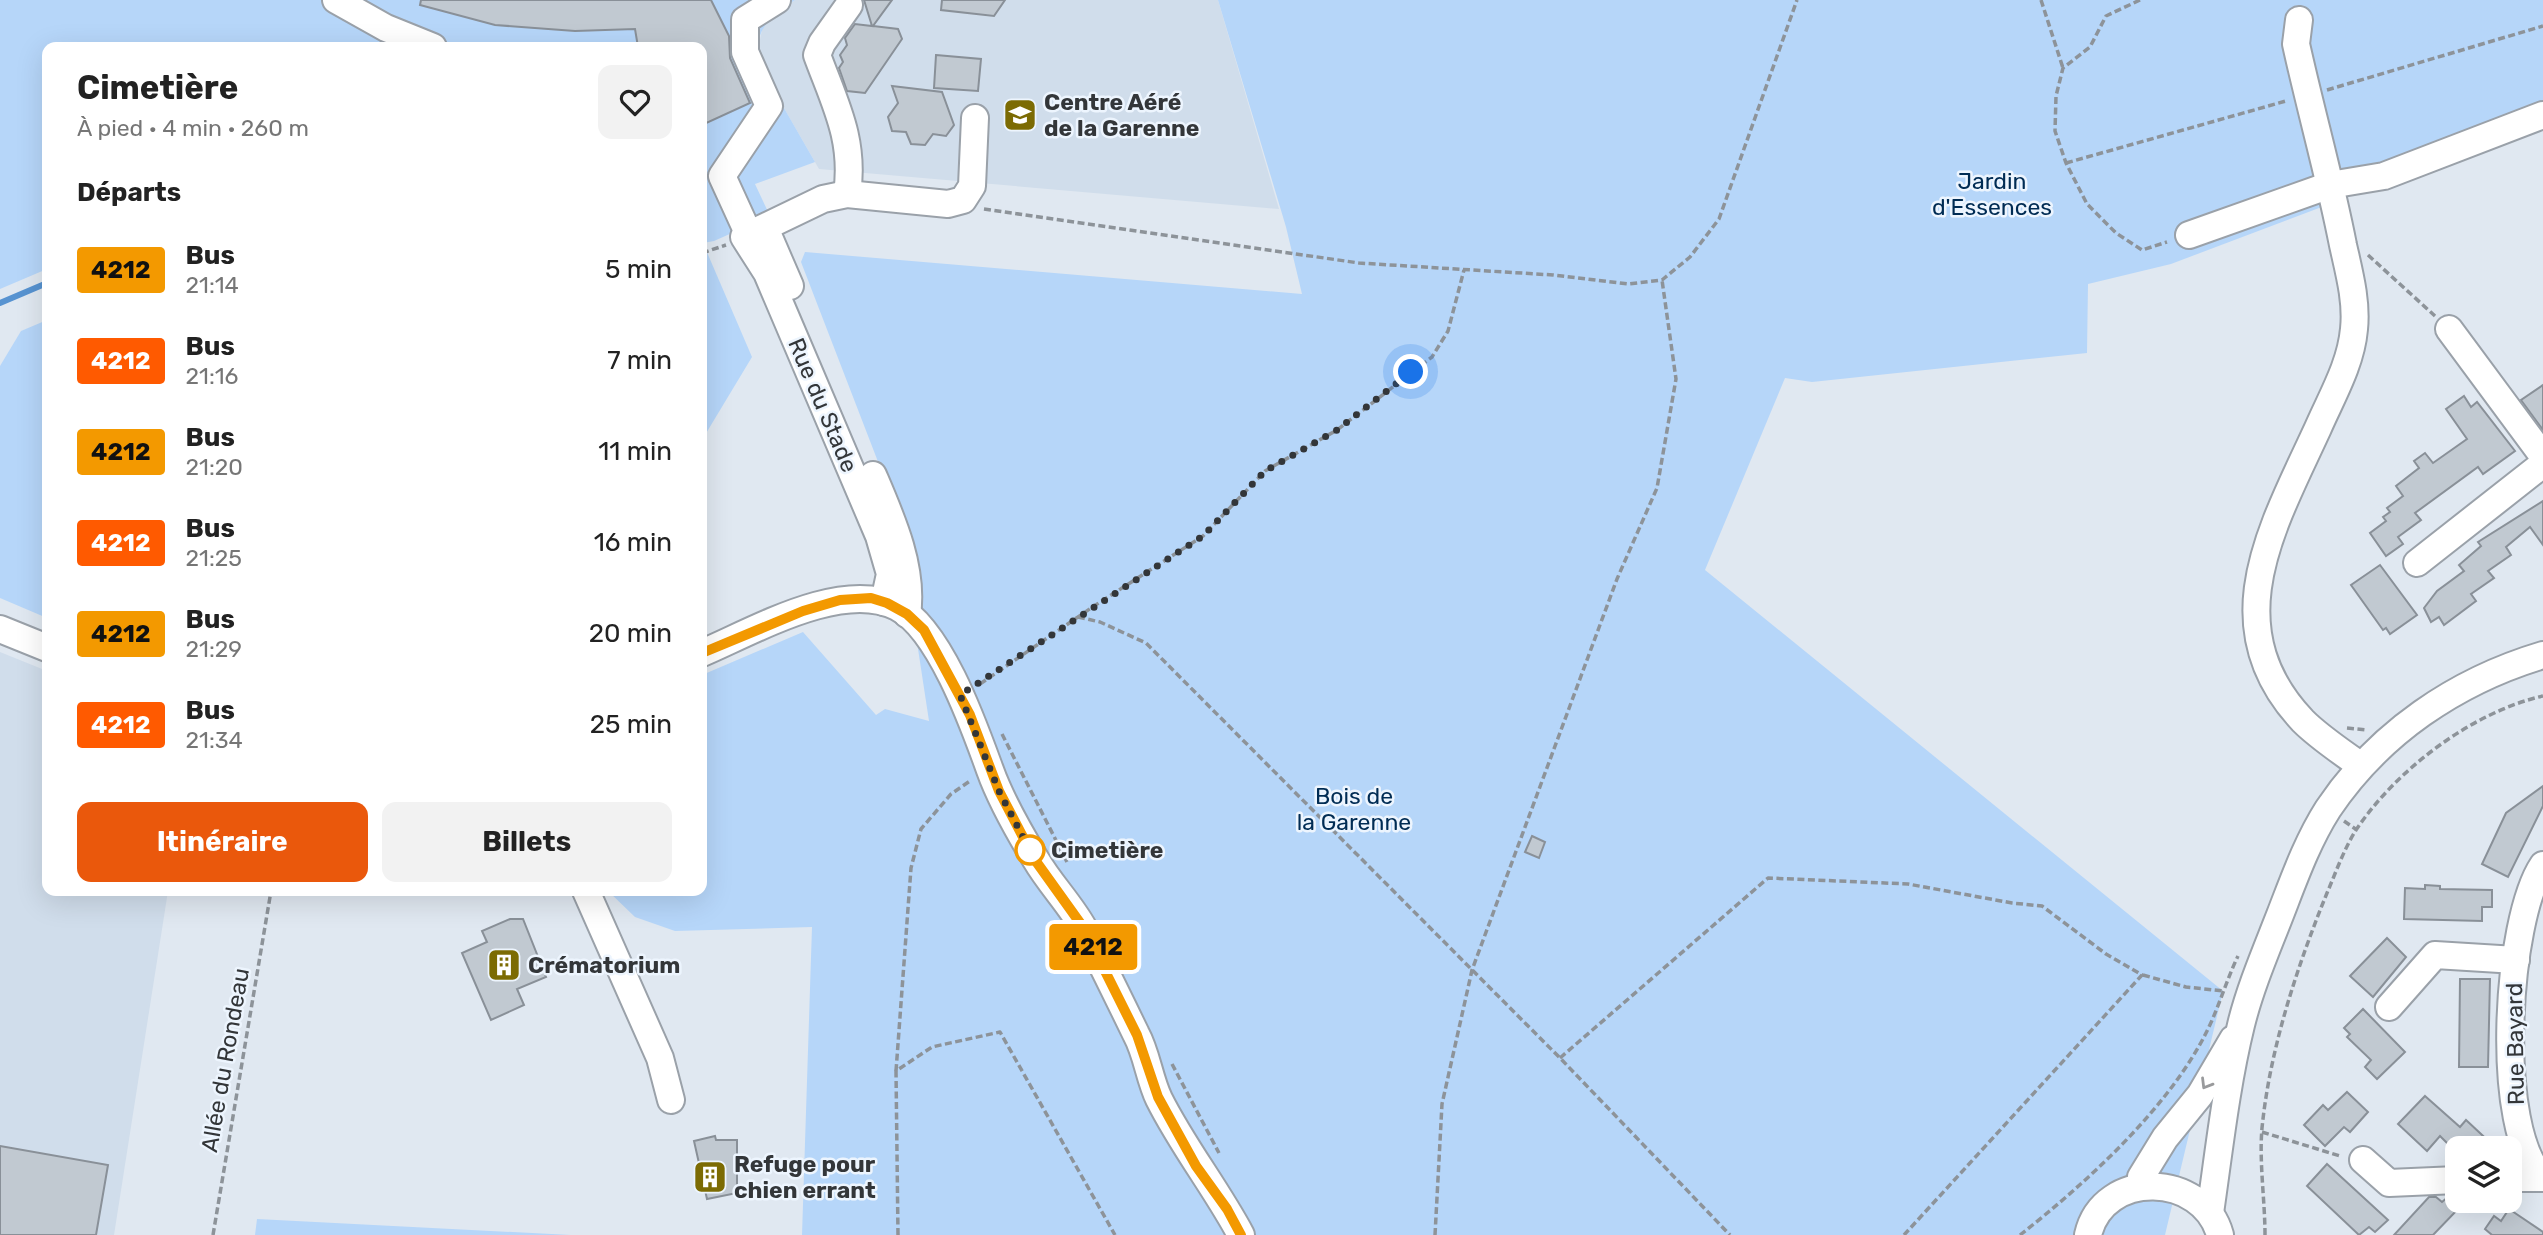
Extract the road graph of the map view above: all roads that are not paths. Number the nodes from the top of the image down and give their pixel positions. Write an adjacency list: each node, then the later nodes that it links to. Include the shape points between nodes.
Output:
1 (336, 0): 5 (street)
2 (776, 0): 8 (street, via 745,20 745,52 769,106)
3 (849, 5): 9 (street, via 817,54 848,140)
4 (2299, 20): 10 (street, via 2296,44)
5 (421, 42)
6 (2543, 115): 10 (street)
7 (975, 118): 9 (street, via 972,186 963,200 948,204)
8 (712, 175): 11 (street)
9 (847, 194): 11 (street, via 823,199)
10 (2333, 197): 12 (street); 23 (street, via 2355,312 2348,359 2272,529 2255,596 2264,659 2279,690 2304,722)
11 (757, 232): 17 (street, Rue du Stade, via 744,237 767,272 879,536 890,574); 18 (street, Rue du Stade, via 894,523 911,592)
12 (2189, 235)
13 (2449, 329): 14 (street)
14 (2543, 456)
15 (2543, 464): 16 (street)
16 (2417, 563)
17 (877, 600): 18 (street); 21 (street, via 840,600 814,607)
18 (907, 614): 39 (street, via 928,635 1035,860 1083,927 1137,1035 1158,1097)
19 (1, 633): 20 (street)
20 (42, 646)
21 (707, 651)
22 (2543, 654): 23 (street, via 2458,690 2393,735)
23 (2361, 766): 28 (street, via 2304,853)
24 (2543, 865): 26 (street, Rue Bayard)
25 (588, 896): 29 (street, via 660,1058)
26 (2516, 960): 27 (street, via 2435,955); 30 (street, Rue Bayard, via 2511,1009)
27 (2389, 1007)
28 (2241, 1026): 36 (street, one-way to 36, via 2200,1095 2141,1177); 37 (street)
29 (671, 1100)
30 (2514, 1136)
31 (2522, 1153): 34 (street, Rue Bayard)
32 (2363, 1160): 35 (street, via 2389,1183)
33 (2522, 1178): 34 (street)
34 (2543, 1178)
35 (2445, 1181)
36 (2143, 1186): 37 (street, via 2180,1190 2197,1200); 38 (street, via 2110,1200)
37 (2215, 1224)
38 (2081, 1233)
39 (1241, 1235)

